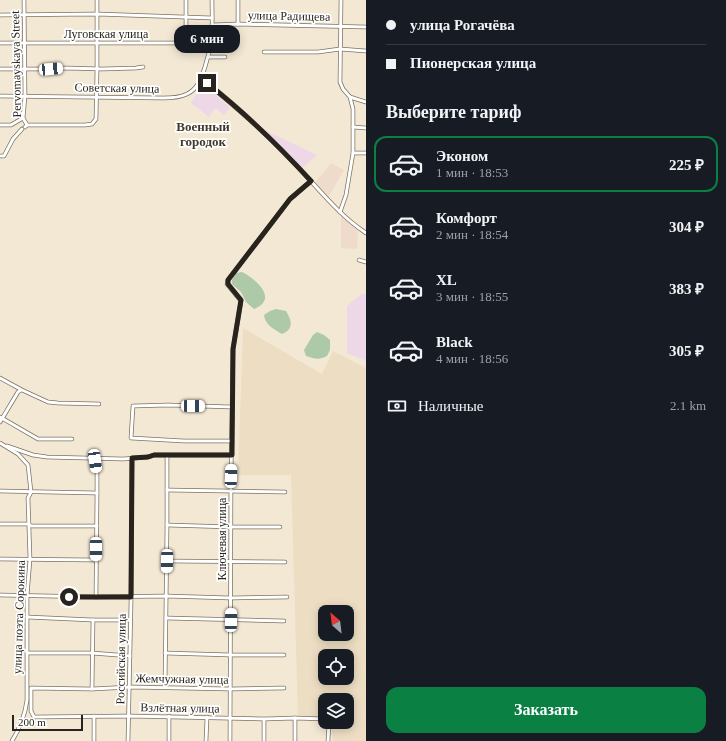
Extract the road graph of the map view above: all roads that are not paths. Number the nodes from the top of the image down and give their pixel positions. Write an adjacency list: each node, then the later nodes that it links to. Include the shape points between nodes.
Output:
1 (24, 0): 9 (street, Pervomayskaya Street)
2 (97, 0): 7 (street)
3 (186, 0): 10 (street)
4 (212, 0): 11 (street)
5 (238, 0): 12 (street)
6 (341, 0): 14 (street)
7 (96, 14): 9 (street); 10 (street); 18 (street)
8 (0, 15): 9 (street)
9 (24, 15): 17 (street, Pervomayskaya Street)
10 (185, 17): 11 (street); 19 (street)
11 (212, 18): 13 (street)
12 (238, 24): 13 (street, улица Радищева); 14 (street, улица Радищева)
13 (212, 25): 20 (street)
14 (341, 26): 15 (street, улица Радищева); 21 (street)
15 (366, 27)
16 (0, 42): 17 (street, Луговская улица)
17 (24, 43): 18 (street, Луговская улица); 28 (street, Pervomayskaya Street)
18 (96, 43): 19 (street, Луговская улица); 29 (street)
19 (186, 43): 20 (street, Луговская улица)
20 (211, 43): 24 (street)
21 (340, 49): 22 (street); 23 (street, via 318,52); 34 (street, via 340,82)
22 (366, 51)
23 (264, 52)
24 (208, 57): 25 (street); 30 (street)
25 (225, 57)
26 (143, 67): 29 (street)
27 (0, 69): 28 (street)
28 (24, 69): 29 (street); 32 (street, Pervomayskaya Street)
29 (97, 69): 33 (street)
30 (202, 78): 33 (street, Советская улица, via 194,90 180,97); 44 (street, via 253,123)
31 (0, 96): 32 (street, Советская улица)
32 (25, 96): 33 (street, Советская улица); 36 (street, Pervomayskaya Street)
33 (96, 97): 38 (street, via 96,119 92,124)
34 (350, 98): 35 (street); 39 (street)
35 (366, 102)
36 (23, 118): 37 (street, via 11,125); 38 (street, Pervomayskaya Street)
37 (0, 125)
38 (25, 127): 43 (street, Pervomayskaya Street)
39 (353, 127): 40 (street); 41 (street)
40 (366, 128)
41 (353, 153): 42 (street); 45 (street, via 346,195)
42 (366, 153)
43 (2, 156)
44 (311, 181): 45 (street); 52 (street, Ключевая улица, via 290,199 228,280 228,284 241,300 233,349)
45 (340, 212): 46 (street)
46 (366, 234)
47 (359, 260): 48 (street)
48 (366, 262)
49 (0, 378): 50 (street)
50 (21, 390): 51 (street, via 48,402); 53 (street)
51 (99, 404)
52 (232, 406): 56 (street, Ключевая улица); 56 (street, via 133,406 131,438)
53 (1, 418): 54 (street); 55 (street, via 38,439)
54 (0, 422)
55 (72, 439)
56 (232, 441): 59 (street, Ключевая улица)
57 (0, 444): 60 (street, via 33,455); 64 (street, улица поэта Сорокина, via 18,454 28,465)
58 (167, 455): 59 (street); 61 (street); 62 (street)
59 (232, 455): 65 (street, Ключевая улица)
60 (95, 458): 61 (street); 67 (street)
61 (132, 458): 84 (street, Российская улица)
62 (167, 490): 65 (street); 70 (street)
63 (0, 491): 64 (street)
64 (31, 492): 67 (street); 69 (street, улица поэта Сорокина, via 28,498)
65 (232, 492): 66 (street); 72 (street, Ключевая улица)
66 (285, 492)
67 (97, 493): 71 (street)
68 (0, 524): 69 (street)
69 (29, 524): 71 (street); 75 (street, улица поэта Сорокина)
70 (167, 525): 72 (street); 77 (street)
71 (97, 526): 76 (street)
72 (232, 527): 73 (street); 78 (street, Ключевая улица)
73 (280, 527)
74 (0, 559): 75 (street)
75 (30, 559): 76 (street); 81 (street, улица поэта Сорокина)
76 (96, 560): 83 (street)
77 (167, 561): 78 (street); 82 (street)
78 (231, 562): 79 (street); 86 (street, Ключевая улица)
79 (285, 562)
80 (0, 595): 81 (street)
81 (27, 596): 83 (street); 87 (street, улица поэта Сорокина)
82 (166, 596): 84 (street); 86 (street); 88 (street)
83 (96, 597): 84 (street)
84 (131, 597): 90 (street, Российская улица)
85 (287, 597): 86 (street)
86 (231, 598): 91 (street, Ключевая улица)
87 (27, 617): 89 (street); 93 (street, улица поэта Сорокина)
88 (166, 618): 91 (street); 95 (street)
89 (93, 620): 90 (street); 94 (street)
90 (130, 620): 98 (street, Российская улица)
91 (231, 620): 92 (street); 97 (street, Ключевая улица)
92 (284, 621)
93 (27, 653): 94 (street); 114 (street, улица поэта Сорокина, via 26,708 20,729)
94 (92, 653): 98 (street); 102 (street)
95 (165, 653): 97 (street); 100 (street)
96 (284, 654): 97 (street)
97 (231, 655): 103 (street, Ключевая улица)
98 (130, 656): 99 (street, Российская улица)
99 (129, 688): 100 (street, Жемчужная улица); 102 (street, Жемчужная улица); 105 (street, Российская улица)
100 (165, 688): 103 (street, Жемчужная улица)
101 (284, 688): 103 (street, Жемчужная улица)
102 (92, 689): 107 (street, Жемчужная улица, via 31,688 31,711)
103 (230, 689): 109 (street, Ключевая улица)
104 (94, 716): 105 (street, Взлётная улица); 107 (street, Взлётная улица); 115 (street)
105 (129, 716): 106 (street, Взлётная улица); 116 (street, Российская улица)
106 (169, 716): 108 (street, Взлётная улица); 117 (street)
107 (34, 717)
108 (207, 717): 109 (street, Взлётная улица); 118 (street)
109 (230, 718): 112 (street, Взлётная улица); 119 (street, Ключевая улица)
110 (295, 718): 111 (street, Взлётная улица); 112 (street, Взлётная улица); 121 (street)
111 (318, 718)
112 (264, 719): 120 (street)
113 (329, 729): 122 (street)
114 (12, 741)
115 (94, 741)
116 (128, 741)
117 (169, 741)
118 (206, 741)
119 (230, 741)
120 (264, 741)
121 (295, 741)
122 (328, 741)

